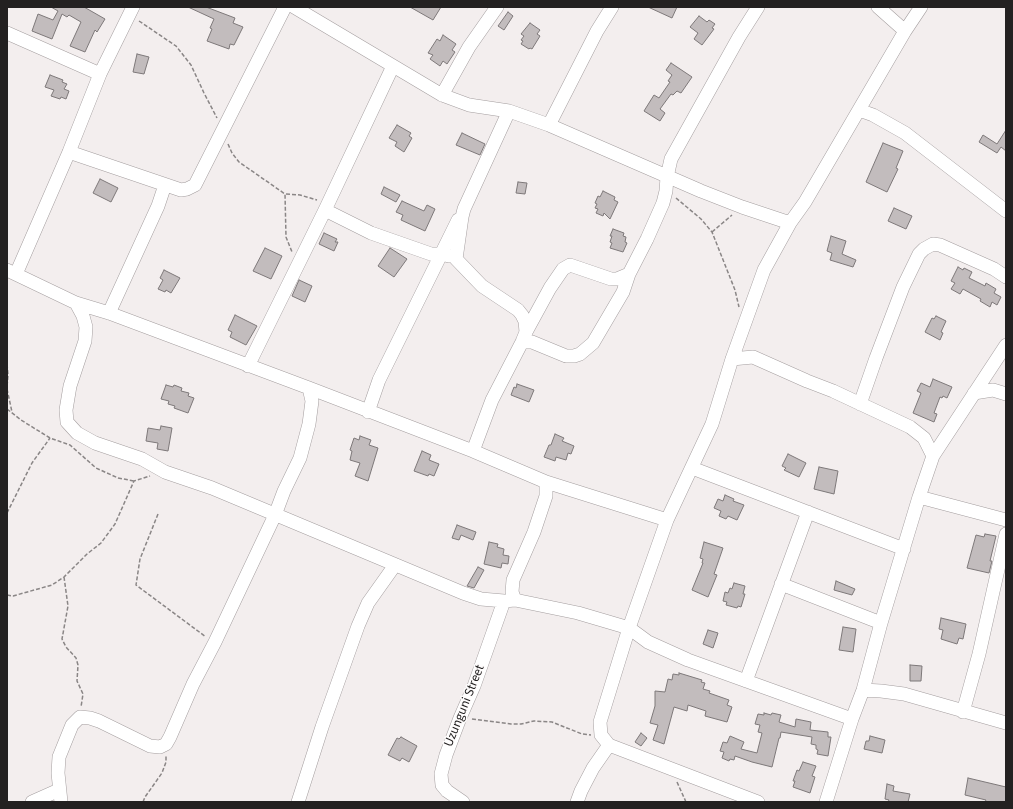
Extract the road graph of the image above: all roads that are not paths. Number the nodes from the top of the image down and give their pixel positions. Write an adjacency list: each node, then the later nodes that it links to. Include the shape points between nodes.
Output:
1 (133, 7): 12 (street)
2 (285, 7): 19 (street, via 195,185 180,190)
3 (497, 7): 13 (street, via 469,46)
4 (612, 7): 16 (street)
5 (758, 7): 18 (street, via 678,144)
6 (878, 7): 9 (street)
7 (921, 7): 9 (street)
8 (299, 8): 11 (street)
9 (905, 31): 14 (street)
10 (7, 33): 12 (street)
11 (393, 66): 13 (street); 21 (street)
12 (100, 74): 17 (street)
13 (442, 95): 15 (street, via 469,105)
14 (859, 110): 22 (street, via 904,133); 23 (street)
15 (509, 111): 16 (street); 20 (street)
16 (549, 125): 18 (street)
17 (69, 152): 19 (street); 26 (street)
18 (667, 176): 23 (street, via 742,207); 27 (street, via 663,203)
19 (165, 185): 30 (street, via 158,206)
20 (464, 209): 24 (street); 25 (street)
21 (326, 210): 24 (street, via 371,233 431,254); 37 (street)
22 (1006, 211)
23 (790, 223): 32 (street, via 764,270)
24 (441, 254): 25 (street); 44 (street, via 378,380)
25 (456, 259): 33 (street, via 482,286 518,310 525,321)
26 (12, 272): 29 (street)
27 (629, 274): 33 (street, via 611,279 570,265 563,269); 33 (street, via 623,292 602,330 580,354 566,356)
28 (1006, 277): 43 (street, via 940,245 933,244 918,254 903,287)
29 (76, 302): 30 (street); 31 (street)
30 (106, 312): 31 (street); 37 (street)
31 (86, 327): 51 (street, via 85,341 70,386 66,410 67,422 77,433 95,443 142,459 165,472 212,488)
32 (742, 331): 35 (street); 36 (street)
33 (524, 337): 45 (street, via 492,400)
34 (1006, 345): 38 (street)
35 (754, 357): 36 (street); 43 (street)
36 (732, 359): 47 (street, via 712,424)
37 (248, 366): 39 (street)
38 (987, 374): 40 (street); 41 (street)
39 (309, 388): 44 (street); 51 (street, via 312,401 300,458)
40 (993, 390): 41 (street); 42 (street)
41 (974, 393): 46 (street)
42 (1006, 394)
43 (860, 404): 46 (street, via 910,427 924,438)
44 (368, 412): 45 (street)
45 (472, 451): 48 (street)
46 (933, 456): 49 (street)
47 (692, 468): 50 (street); 52 (street)
48 (546, 482): 52 (street); 58 (street, via 546,496 513,580)
49 (919, 497): 53 (street); 55 (street)
50 (808, 512): 55 (street); 57 (street)
51 (275, 515): 56 (street); 67 (street, via 166,744 160,747 150,746 100,721 80,717 72,725 59,757)
52 (667, 520): 60 (street)
53 (1006, 520)
54 (1006, 534): 63 (street)
55 (904, 549): 59 (street)
56 (395, 565): 58 (street, via 481,599); 69 (street, via 368,604 358,626)
57 (781, 584): 59 (street); 61 (street)
58 (509, 600): 60 (street, via 578,613); 70 (street, Uzunguni Street, via 460,718 441,774 442,785)
59 (882, 623): 62 (street)
60 (629, 628): 61 (street, via 648,642); 66 (street, via 600,722)
61 (746, 681): 64 (street)
62 (863, 690): 63 (street, via 904,694); 64 (street)
63 (963, 712): 65 (street)
64 (852, 719): 73 (street)
65 (1006, 723)
66 (605, 740): 71 (street); 72 (street)
67 (60, 796): 68 (street)
68 (32, 802)
69 (298, 802)
70 (463, 802)
71 (577, 802)
72 (758, 802)
73 (826, 802)

